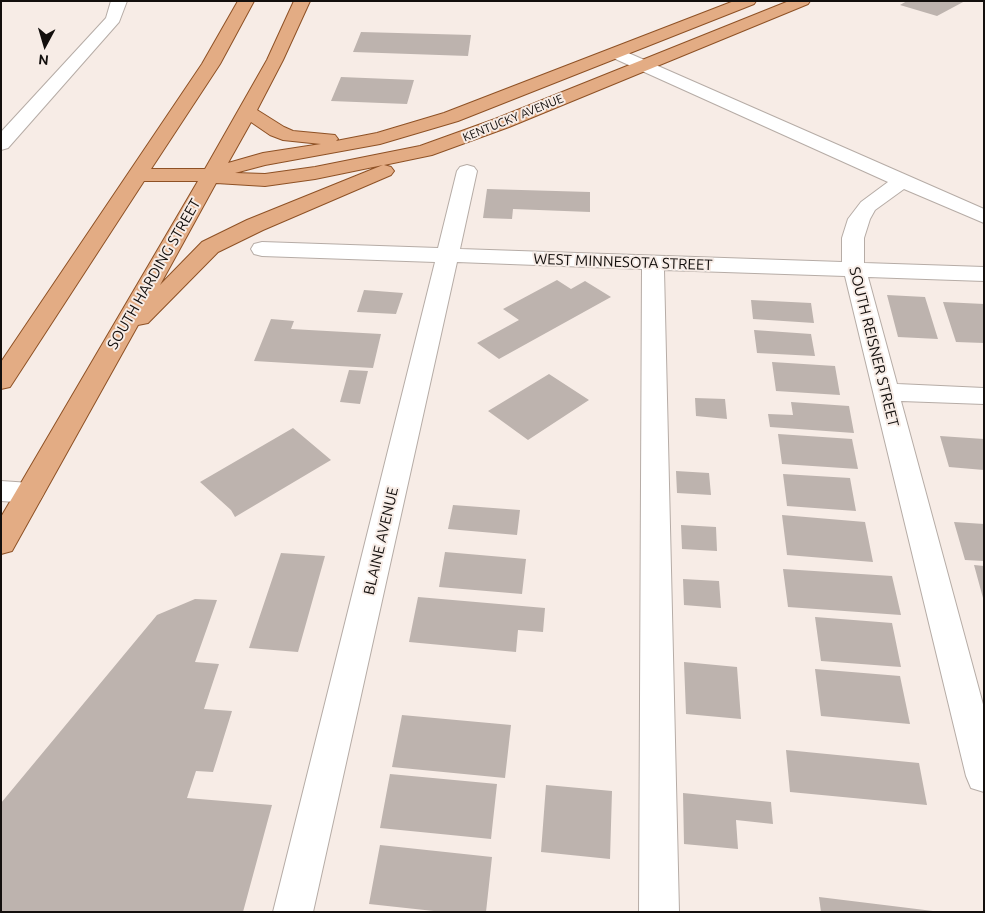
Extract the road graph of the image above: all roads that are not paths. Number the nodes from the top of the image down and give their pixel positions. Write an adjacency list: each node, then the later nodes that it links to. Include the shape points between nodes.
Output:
1 (119, 1): 10 (street, via 113,19)
2 (246, 1): 14 (main road, via 211,64)
3 (302, 1): 8 (main road, SOUTH HARDING STREET)
4 (749, 1): 6 (main road, KENTUCKY AVENUE)
5 (803, 1): 7 (main road, KENTUCKY AVENUE)
6 (617, 53): 7 (street); 9 (main road, KENTUCKY AVENUE, via 467,111)
7 (645, 65): 11 (main road, KENTUCKY AVENUE); 15 (street)
8 (247, 111): 9 (main road, via 290,136); 13 (main road, SOUTH HARDING STREET)
9 (380, 138): 13 (main road, KENTUCKY AVENUE, via 263,159)
10 (1, 144)
11 (425, 151): 13 (main road, KENTUCKY AVENUE, via 265,180); 22 (main road, via 210,247)
12 (468, 171): 18 (street, BLAINE AVENUE)
13 (210, 175): 14 (main road, KENTUCKY AVENUE); 22 (main road, SOUTH HARDING STREET)
14 (138, 176): 23 (main road)
15 (902, 181): 16 (street); 20 (street, SOUTH REISNER STREET, via 878,197 859,219 853,238)
16 (984, 217)
17 (262, 249): 18 (street, WEST MINNESOTA STREET)
18 (447, 256): 19 (street, WEST MINNESOTA STREET); 30 (street, BLAINE AVENUE)
19 (653, 263): 20 (street, WEST MINNESOTA STREET); 31 (street)
20 (854, 269): 21 (street, WEST MINNESOTA STREET); 24 (street, SOUTH REISNER STREET)
21 (984, 274)
22 (113, 346): 27 (main road, SOUTH HARDING STREET)
23 (1, 381)
24 (885, 392): 25 (street); 29 (street, SOUTH REISNER STREET)
25 (984, 396)
26 (1, 491): 27 (street)
27 (30, 493): 28 (main road, SOUTH HARDING STREET)
28 (1, 543)
29 (984, 776)
30 (293, 912)
31 (659, 912)

